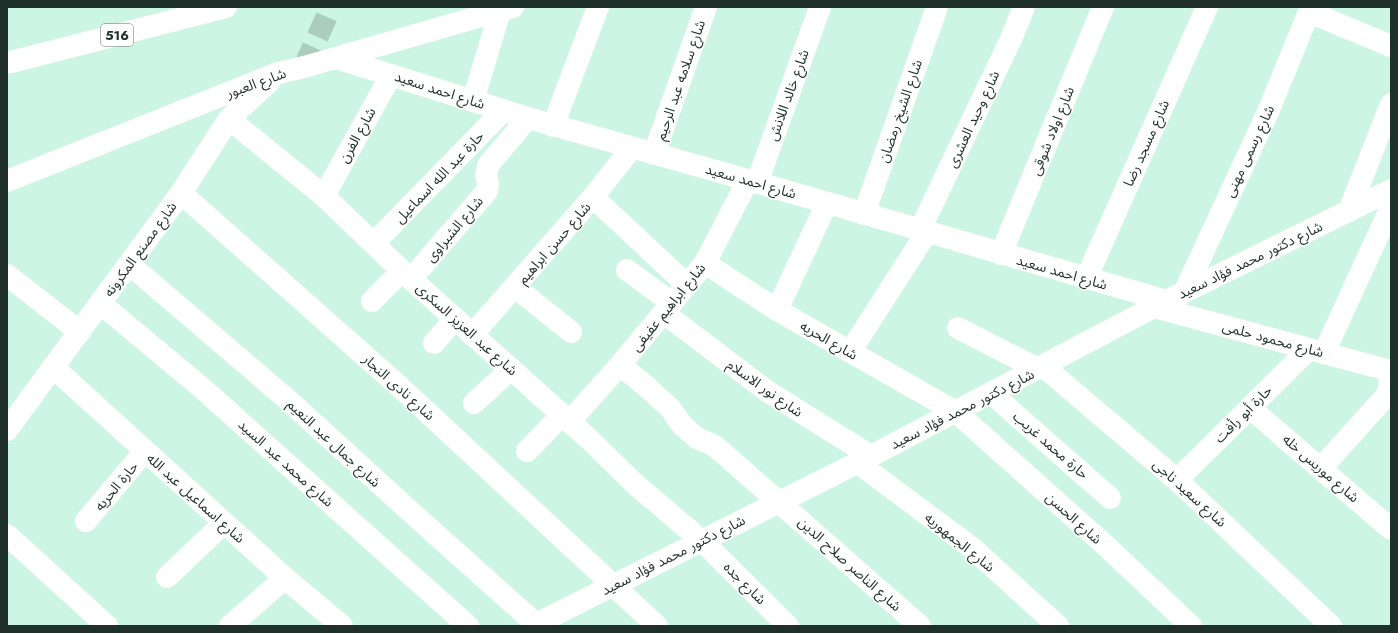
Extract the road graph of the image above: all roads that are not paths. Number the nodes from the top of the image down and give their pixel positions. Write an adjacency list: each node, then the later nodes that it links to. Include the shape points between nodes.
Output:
1 (226, 7): 13 (main road, 516)
2 (598, 7): 21 (main road)
3 (706, 7): 23 (main road, شارع سلامه عبد الرحيم)
4 (820, 7): 25 (main road, شارع خالد اللانش)
5 (936, 7): 33 (main road, شارع الشيخ رمضان)
6 (1024, 7): 34 (main road, شارع وحيد العشرى)
7 (1103, 7): 36 (main road, شارع اولاد شوقى)
8 (1207, 7): 42 (main road, شارع مسجد رضا)
9 (506, 9): 12 (main road, شارع العبور); 16 (main road)
10 (1310, 10): 11 (main road); 46 (main road, شارع رسمى مهنى, via 1268,112)
11 (1391, 46)
12 (336, 58): 14 (main road, شارع العبور); 15 (main road, شارع احمد سعيد)
13 (7, 63)
14 (278, 73): 20 (main road, شارع مصنع المكرونه); 24 (main road, شارع العبور)
15 (391, 75): 16 (main road, شارع احمد سعيد); 28 (main road, شارع الفرن)
16 (473, 101): 18 (main road, شارع احمد سعيد)
17 (1391, 104): 32 (main road)
18 (503, 111): 19 (main road, شارع احمد سعيد); 35 (main road, حارة عبد الله اسماعيل)
19 (528, 118): 21 (main road, شارع احمد سعيد); 41 (main road, شارع الشبراوى, via 489,164 486,174 487,191)
20 (229, 119): 27 (main road, شارع مصنع المكرونه); 28 (main road, شارع عبد العزيز السكرى)
21 (553, 126): 22 (main road, شارع احمد سعيد)
22 (632, 148): 23 (main road, شارع احمد سعيد); 29 (main road, شارع حسن ابراهيم)
23 (654, 154): 25 (main road, شارع احمد سعيد)
24 (7, 181)
25 (752, 182): 30 (main road, شارع احمد سعيد); 37 (main road, شارع ابراهيم عفيفى)
26 (1391, 190): 32 (main road, شارع دكتور محمد فؤاد سعيد)
27 (181, 193): 38 (main road, شارع مصنع المكرونه); 84 (main road, شارع نادى النجار, via 400,387)
28 (324, 196): 35 (main road, شارع عبد العزيز السكرى)
29 (593, 197): 43 (main road); 44 (main road, شارع حسن ابراهيم)
30 (827, 203): 33 (main road, شارع احمد سعيد); 49 (main road)
31 (1391, 207): 56 (main road)
32 (1350, 211): 46 (main road, شارع دكتور محمد فؤاد سعيد)
33 (864, 214): 34 (main road, شارع احمد سعيد)
34 (924, 232): 36 (main road, شارع احمد سعيد); 57 (main road, شارع وحيد العشرى)
35 (374, 243): 41 (main road, شارع عبد العزيز السكرى)
36 (1001, 254): 42 (main road, شارع احمد سعيد)
37 (706, 263): 43 (main road, شارع ابراهيم عفيفى); 49 (main road, شارع الحريه)
38 (129, 264): 47 (main road, شارع مصنع المكرونه); 85 (main road, شارع جمال عبد النعيم, via 288,400)
39 (627, 270): 48 (main road, شارع نور الاسلام)
40 (7, 275): 52 (main road)
41 (406, 275): 45 (main road, شارع الشبراوى); 50 (main road, شارع عبد العزيز السكرى)
42 (1086, 279): 46 (main road, شارع احمد سعيد)
43 (687, 285): 48 (main road, شارع ابراهيم عفيفى)
44 (516, 287): 53 (main road); 54 (main road, شارع حسن ابراهيم)
45 (372, 301)
46 (1168, 301): 56 (main road, شارع محمود حلمى); 60 (main road, شارع دكتور محمد فؤاد سعيد)
47 (100, 304): 52 (main road, شارع مصنع المكرونه); 89 (main road, شارع محمد عبد السيد, via 202,388)
48 (668, 308): 58 (main road, شارع ابراهيم عفيفى); 72 (main road, شارع نور الاسلام, via 767,391)
49 (777, 310): 57 (main road, شارع الحريه)
50 (455, 319): 54 (main road, شارع عبد العزيز السكرى); 55 (main road)
51 (958, 328): 60 (main road, شارع سعيد ناجى)
52 (80, 332): 59 (main road, شارع مصنع المكرونه)
53 (571, 332)
54 (472, 335): 61 (main road, شارع عبد العزيز السكرى)
55 (434, 342)
56 (1316, 351): 62 (main road, شارع محمود حلمى); 66 (main road, حارة أبو رأفت)
57 (850, 352): 67 (main road, شارع الحريه)
58 (620, 366): 68 (main road, شارع ابراهيم عفيفى); 76 (main road, شارع الناصر صلاح الدين, via 671,409 682,425 697,438 715,446)
59 (53, 368): 69 (main road, شارع مصنع المكرونه); 71 (main road, شارع اسماعيل عبد الله)
60 (1041, 368): 63 (main road, شارع دكتور محمد فؤاد سعيد); 74 (main road, شارع سعيد ناجى)
61 (511, 369): 65 (main road); 68 (main road, شارع عبد العزيز السكرى)
62 (1390, 371): 64 (main road)
63 (991, 393): 67 (main road, شارع دكتور محمد فؤاد سعيد); 75 (main road, حارة محمد غريب)
64 (1389, 395): 73 (main road)
65 (474, 403)
66 (1250, 408): 73 (main road, شارع موريس خله); 74 (main road, حارة أبو رأفت)
67 (956, 412): 72 (main road, شارع دكتور محمد فؤاد سعيد); 94 (main road, شارع الحسن)
68 (566, 418): 70 (main road, شارع ابراهيم عفيفى); 81 (main road, شارع عبد العزيز السكرى, via 635,484)
69 (7, 430)
70 (527, 450)
71 (145, 451): 77 (main road, حارة الحريه); 78 (main road, شارع اسماعيل عبد الله)
72 (864, 459): 76 (main road, شارع دكتور محمد فؤاد سعيد); 93 (main road, شارع الجمهوريه, via 971,547)
73 (1321, 468): 79 (main road, شارع موريس خله)
74 (1177, 480): 95 (main road, شارع سعيد ناجى)
75 (1110, 498)
76 (780, 502): 81 (main road, شارع دكتور محمد فؤاد سعيد); 92 (main road, شارع الناصر صلاح الدين)
77 (86, 521)
78 (224, 523): 82 (main road); 83 (main road, شارع اسماعيل عبد الله)
79 (1391, 529)
80 (7, 535): 86 (main road)
81 (702, 541): 84 (main road, شارع دكتور محمد فؤاد سعيد); 91 (main road, شارع جده)
82 (167, 577)
83 (285, 578): 87 (main road); 88 (main road, شارع اسماعيل عبد الله)
84 (614, 585): 85 (main road, شارع دكتور محمد فؤاد سعيد); 90 (main road, شارع نادى النجار)
85 (534, 625)
86 (107, 626)
87 (230, 626)
88 (342, 626)
89 (468, 626)
90 (657, 626)
91 (788, 626)
92 (920, 626)
93 (1058, 626)
94 (1191, 626)
95 (1331, 626)

